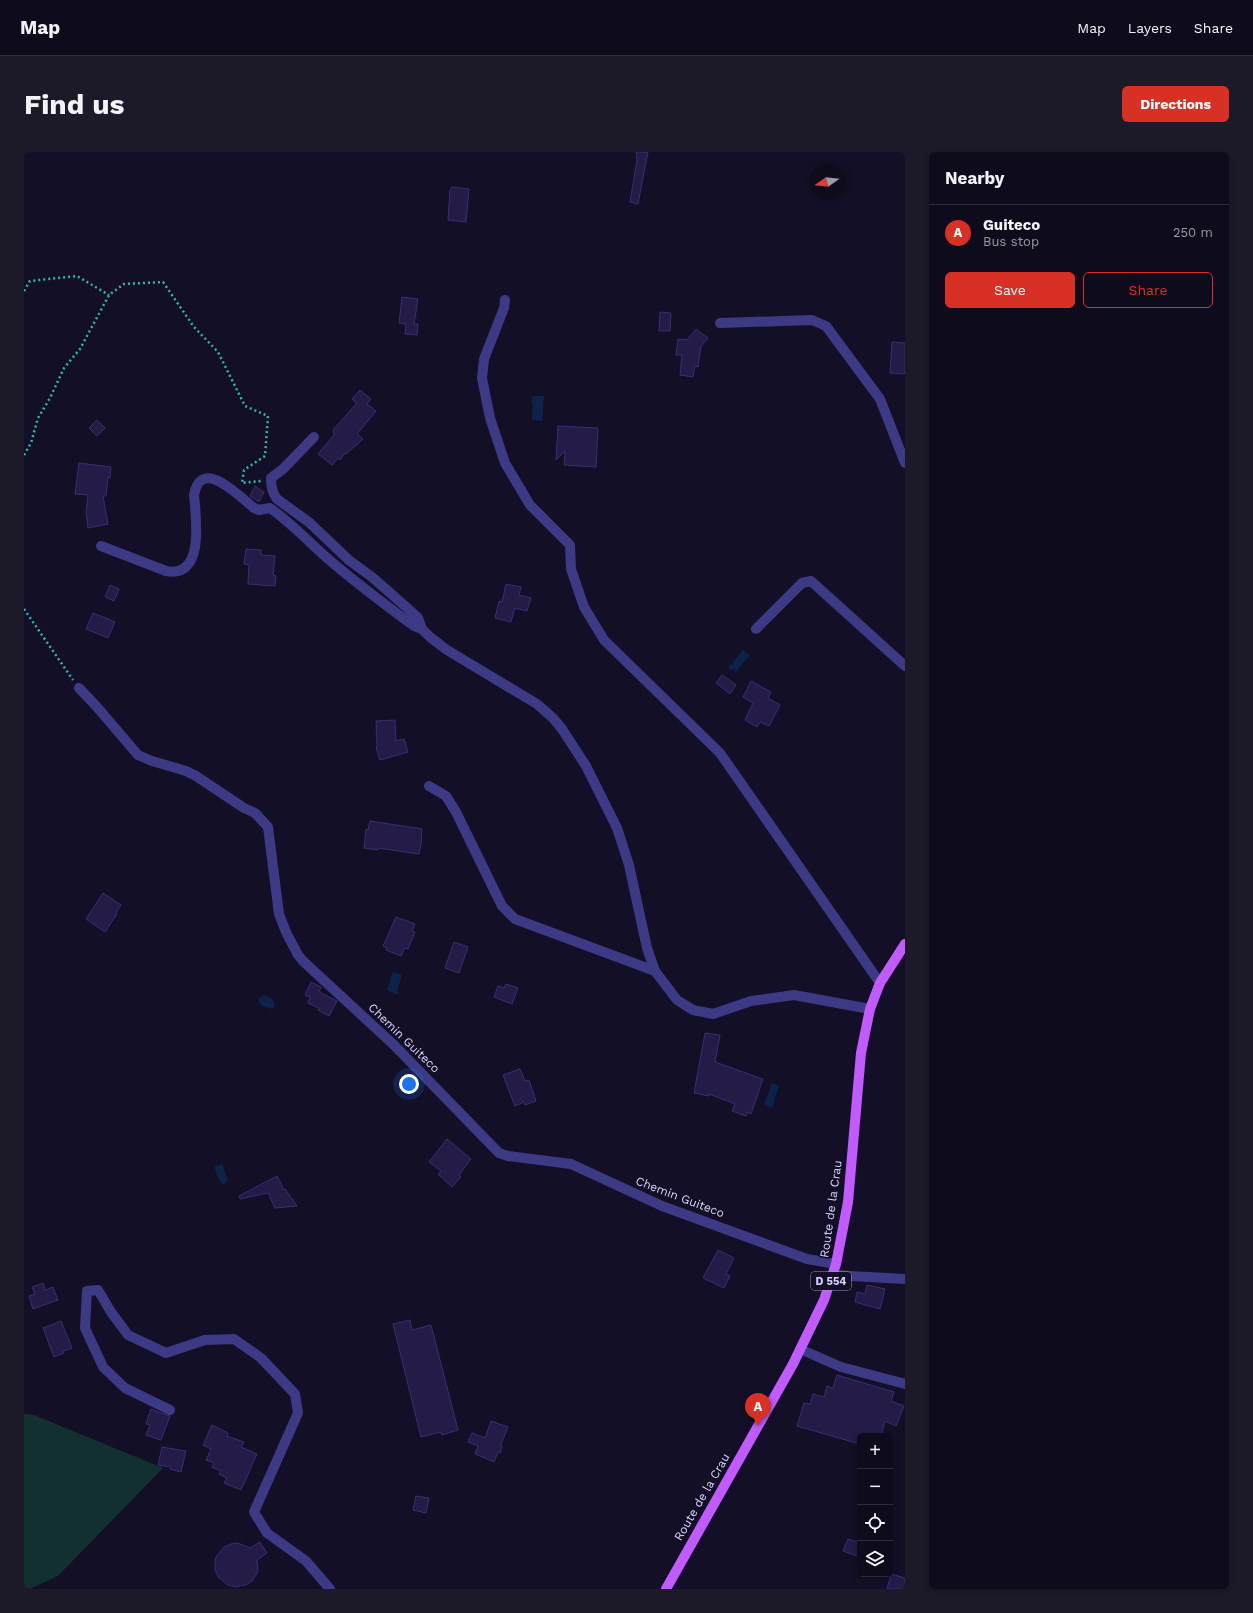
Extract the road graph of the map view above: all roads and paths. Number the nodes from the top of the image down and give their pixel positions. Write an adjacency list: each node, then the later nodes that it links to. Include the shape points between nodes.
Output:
1 (24, 291): 2 (path, via 30,281 77,276)
2 (109, 295): 6 (path, via 80,349 64,368 38,418 31,443); 8 (path, via 124,284 164,282 194,327 218,352 245,406 268,416 264,456 244,470 242,483)
3 (505, 300): 18 (street, via 484,359 482,378 490,418 505,463 530,505 570,546 571,569 584,607 604,640 720,753)
4 (720, 323): 7 (street, via 812,320 826,326 880,399)
5 (314, 437): 8 (street)
6 (24, 455)
7 (905, 463)
8 (271, 480): 11 (street, via 272,492 277,499 310,522 350,561 405,606 418,618)
9 (101, 546): 11 (street, via 166,571 174,573 182,570 189,565 195,551 195,488 204,478 213,478 254,508 270,508 369,593 414,626)
10 (24, 610): 14 (path)
11 (422, 629): 17 (street, via 447,650 536,704 562,729 596,785 617,828 629,865 647,948)
12 (756, 629): 13 (street, via 802,583 811,581)
13 (905, 666)
14 (78, 688): 20 (street, Chemin Guiteco, via 138,755 196,776 262,820 268,827 279,914 298,955 394,1045 499,1153 571,1164 662,1206 807,1259)
15 (429, 786): 17 (street, via 446,796 502,906 515,920)
16 (905, 944): 18 (main road, Route de la Crau / D 554)
17 (655, 971): 19 (street, via 677,1000 693,1010 713,1014 752,1001 794,995)
18 (880, 983): 19 (main road, Route de la Crau / D 554)
19 (870, 1009): 20 (main road, Route de la Crau / D 554, via 861,1053 848,1202)
20 (836, 1264): 21 (main road, Route de la Crau / D 554)
21 (833, 1275): 22 (street); 23 (main road, Route de la Crau / D 554)
22 (905, 1279)
23 (800, 1349): 24 (street, via 841,1367); 27 (main road, Route de la Crau / D 554)
24 (905, 1384)
25 (170, 1410): 26 (street, via 125,1388 103,1367 85,1328 87,1292 98,1290 128,1335 166,1353 205,1340 234,1339 261,1358 295,1394 298,1413 254,1512 267,1533 306,1561)
26 (330, 1589)
27 (666, 1589)

